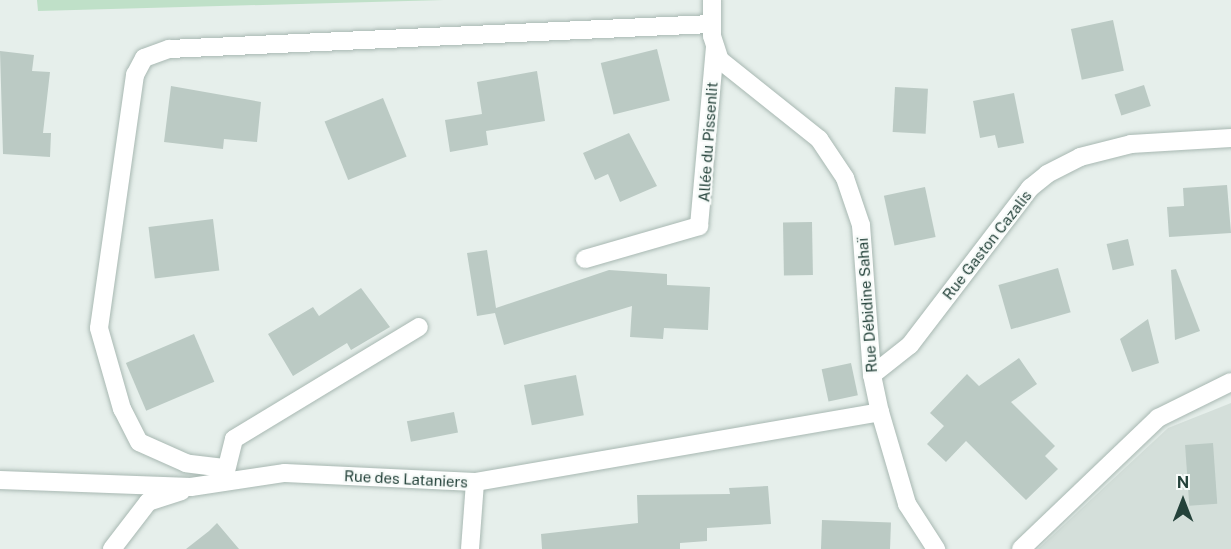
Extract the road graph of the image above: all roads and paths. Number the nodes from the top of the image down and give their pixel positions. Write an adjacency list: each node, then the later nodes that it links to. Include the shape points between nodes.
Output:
1 (712, 0): 2 (street, Rue Débidine Sahaï)
2 (711, 24): 3 (street, Rue Débidine Sahaï); 10 (street, via 169,49 144,58 135,75 99,328 122,409 139,442 186,463)
3 (714, 48): 5 (street, Allée du Pissenlit, via 699,226); 7 (street, Rue Débidine Sahaï, via 729,71 819,139 845,178 861,225)
4 (1231, 138): 7 (street, Rue Gaston Cazalis, via 1131,144 1080,157 1047,174 1030,188 910,345)
5 (585, 259)
6 (419, 327): 10 (street, via 234,439)
7 (872, 375): 9 (street, Rue Débidine Sahaï)
8 (1231, 382): 17 (street, via 1158,418)
9 (880, 412): 12 (street, Rue des Lataniers); 16 (street, Rue Débidine Sahaï, via 907,504)
10 (224, 473): 12 (street, Rue des Lataniers); 13 (street, Rue des Lataniers)
11 (0, 480): 13 (street, Rue des Lataniers)
12 (475, 482): 15 (street)
13 (191, 487): 14 (street, via 148,502)
14 (112, 549)
15 (470, 549)
16 (936, 549)
17 (1021, 549)

